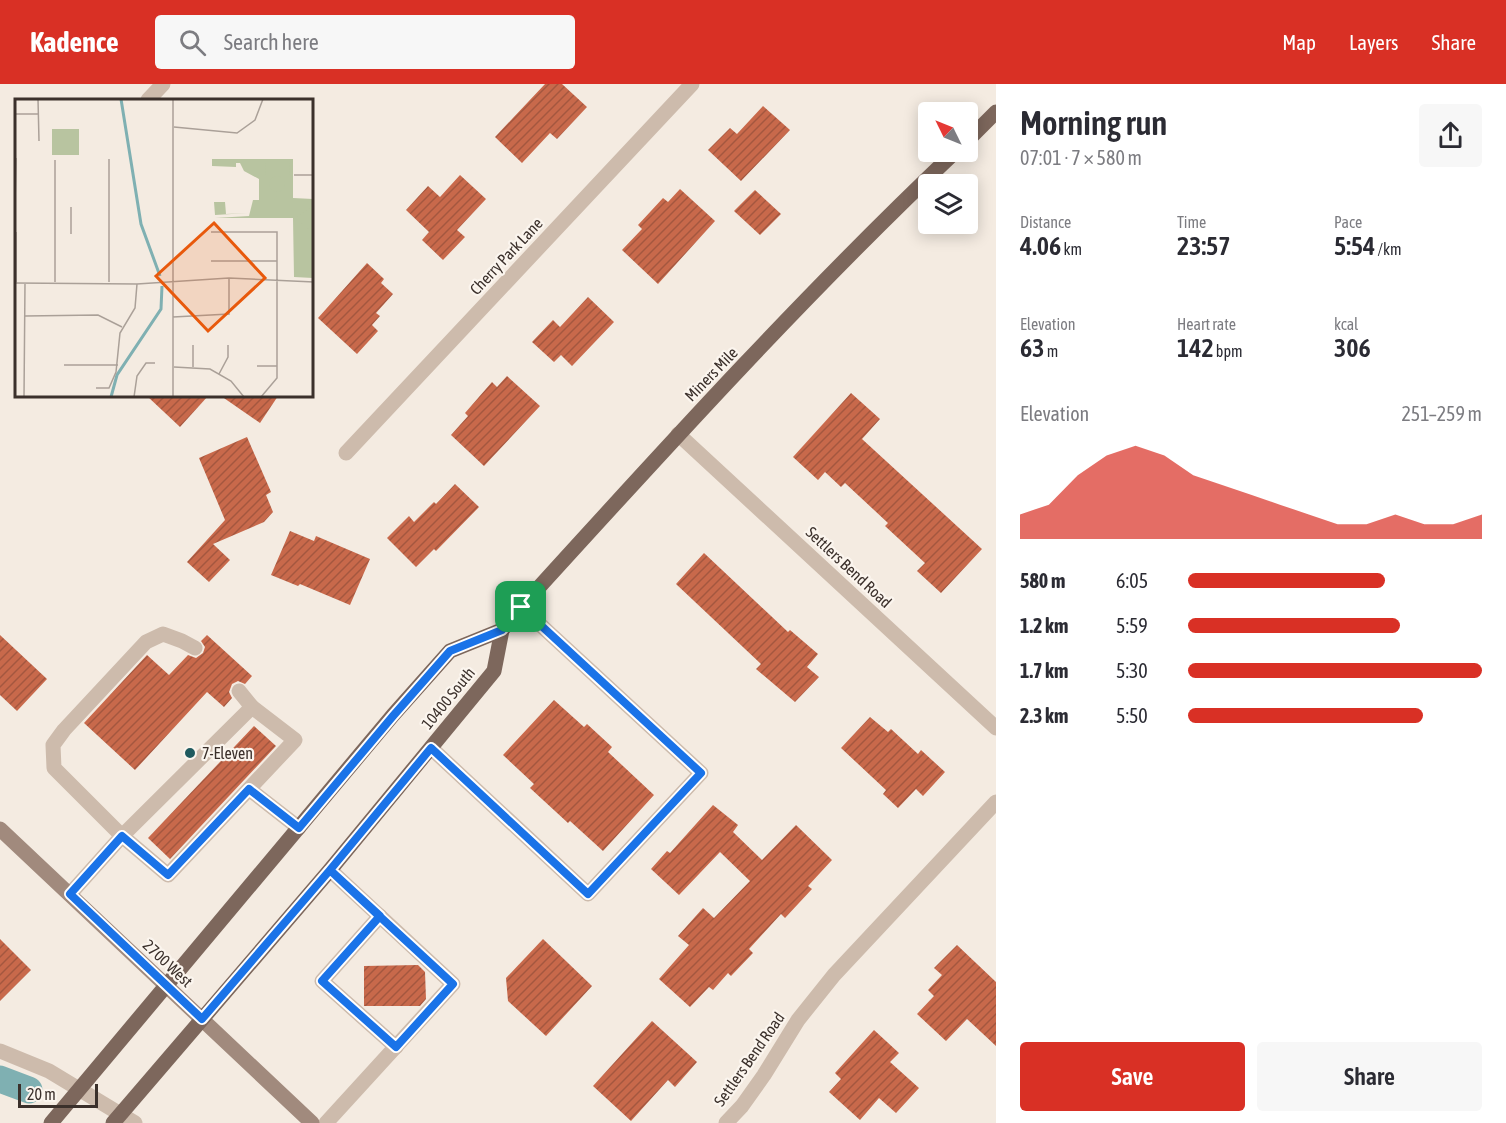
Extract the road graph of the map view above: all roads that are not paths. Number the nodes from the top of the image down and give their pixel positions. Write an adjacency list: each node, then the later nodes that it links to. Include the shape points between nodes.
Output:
1 (163, 84): 3 (street)
2 (692, 84): 8 (street, Cherry Park Lane)
3 (149, 99)
4 (996, 112): 5 (main road)
5 (978, 130)
6 (945, 162): 7 (main road, Miners Mile)
7 (678, 434): 9 (main road, Miners Mile); 14 (street, Settlers Bend Road)
8 (346, 453)
9 (521, 607): 10 (main road, Miners Mile); 15 (street, via 701,773 588,894)
10 (502, 630): 15 (main road, 10400 South, via 494,671); 18 (main road, 10400 South, via 450,651)
11 (195, 648): 20 (street, via 163,634 146,642 53,745 54,768)
12 (239, 691): 13 (street)
13 (252, 707): 16 (street, via 295,740); 20 (street)
14 (996, 728)
15 (431, 748): 21 (main road, 10400 South)
16 (249, 789): 18 (street); 20 (street, via 168,875)
17 (996, 802): 34 (street, Settlers Bend Road, via 834,975)
18 (299, 828): 24 (main road, 10400 South)
19 (0, 829): 22 (main road, 2700 West)
20 (122, 836): 22 (street)
21 (330, 870): 23 (street); 25 (main road, 10400 South)
22 (70, 894): 24 (main road, 2700 West)
23 (380, 916): 26 (street, via 453,984); 26 (street, via 322,981)
24 (166, 985): 25 (main road, 2700 West); 28 (main road, 10400 South)
25 (202, 1019): 29 (main road, 10400 South); 32 (main road, 2700 West)
26 (396, 1047): 33 (street)
27 (0, 1051): 28 (street, via 49,1071)
28 (79, 1090): 29 (street); 30 (main road, 10400 South)
29 (117, 1119): 31 (street)
30 (51, 1123)
31 (135, 1123)
32 (312, 1123)
33 (326, 1123)
34 (726, 1123)

